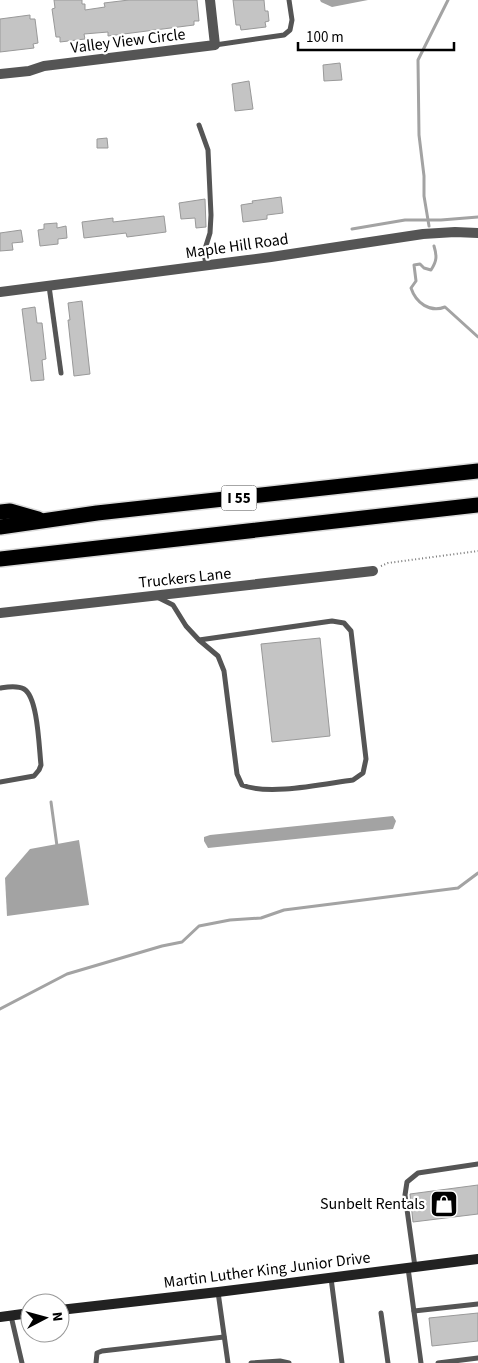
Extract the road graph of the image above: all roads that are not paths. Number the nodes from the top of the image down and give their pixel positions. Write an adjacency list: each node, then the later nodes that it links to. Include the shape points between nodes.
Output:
1 (210, 0): 3 (street)
2 (289, 0): 3 (lane, via 292,20 290,30 284,35)
3 (215, 45): 4 (street, Valley View Circle)
4 (0, 74)
5 (199, 125): 7 (lane, via 208,150 211,216 204,252)
6 (478, 233): 7 (street, Maple Hill Road, via 423,234)
7 (206, 265): 8 (street, Maple Hill Road)
8 (49, 286): 9 (street, Maple Hill Road); 10 (lane)
9 (0, 292)
10 (61, 373)
11 (478, 472): 14 (highway, I 55)
12 (478, 505): 16 (highway, I 55)
13 (0, 512): 14 (highway, via 10,511)
14 (46, 521): 15 (highway, I 55)
15 (0, 526)
16 (0, 559)
17 (373, 572): 18 (street, Truckers Lane)
18 (155, 596): 19 (street, Truckers Lane); 20 (lane, via 173,605)
19 (0, 613)
20 (199, 640): 20 (lane, via 218,656 224,671 237,774 242,785 267,790 353,780 363,773 366,760 351,631 344,623 332,621)
21 (0, 688): 22 (lane, via 16,686 29,694 34,708 40,765 34,776)
22 (0, 782)
23 (478, 1164): 25 (lane, via 418,1173 407,1182 404,1195)
24 (478, 1259): 25 (main road, Martin Luther King Junior Drive)
25 (411, 1267): 26 (main road, Martin Luther King Junior Drive); 30 (lane)
26 (331, 1277): 27 (main road, Martin Luther King Junior Drive); 41 (lane)
27 (218, 1292): 29 (main road, Martin Luther King Junior Drive); 34 (lane)
28 (478, 1304): 30 (lane)
29 (70, 1309)
30 (414, 1311): 43 (lane)
31 (381, 1313): 42 (lane)
32 (20, 1314): 33 (main road)
33 (5, 1316): 36 (lane)
34 (224, 1337): 37 (lane, via 102,1351 97,1353); 38 (lane)
35 (478, 1358): 44 (lane)
36 (22, 1363)
37 (96, 1363)
38 (228, 1363)
39 (251, 1363): 40 (lane)
40 (289, 1363)
41 (342, 1363)
42 (388, 1363)
43 (421, 1363)
44 (438, 1363)

